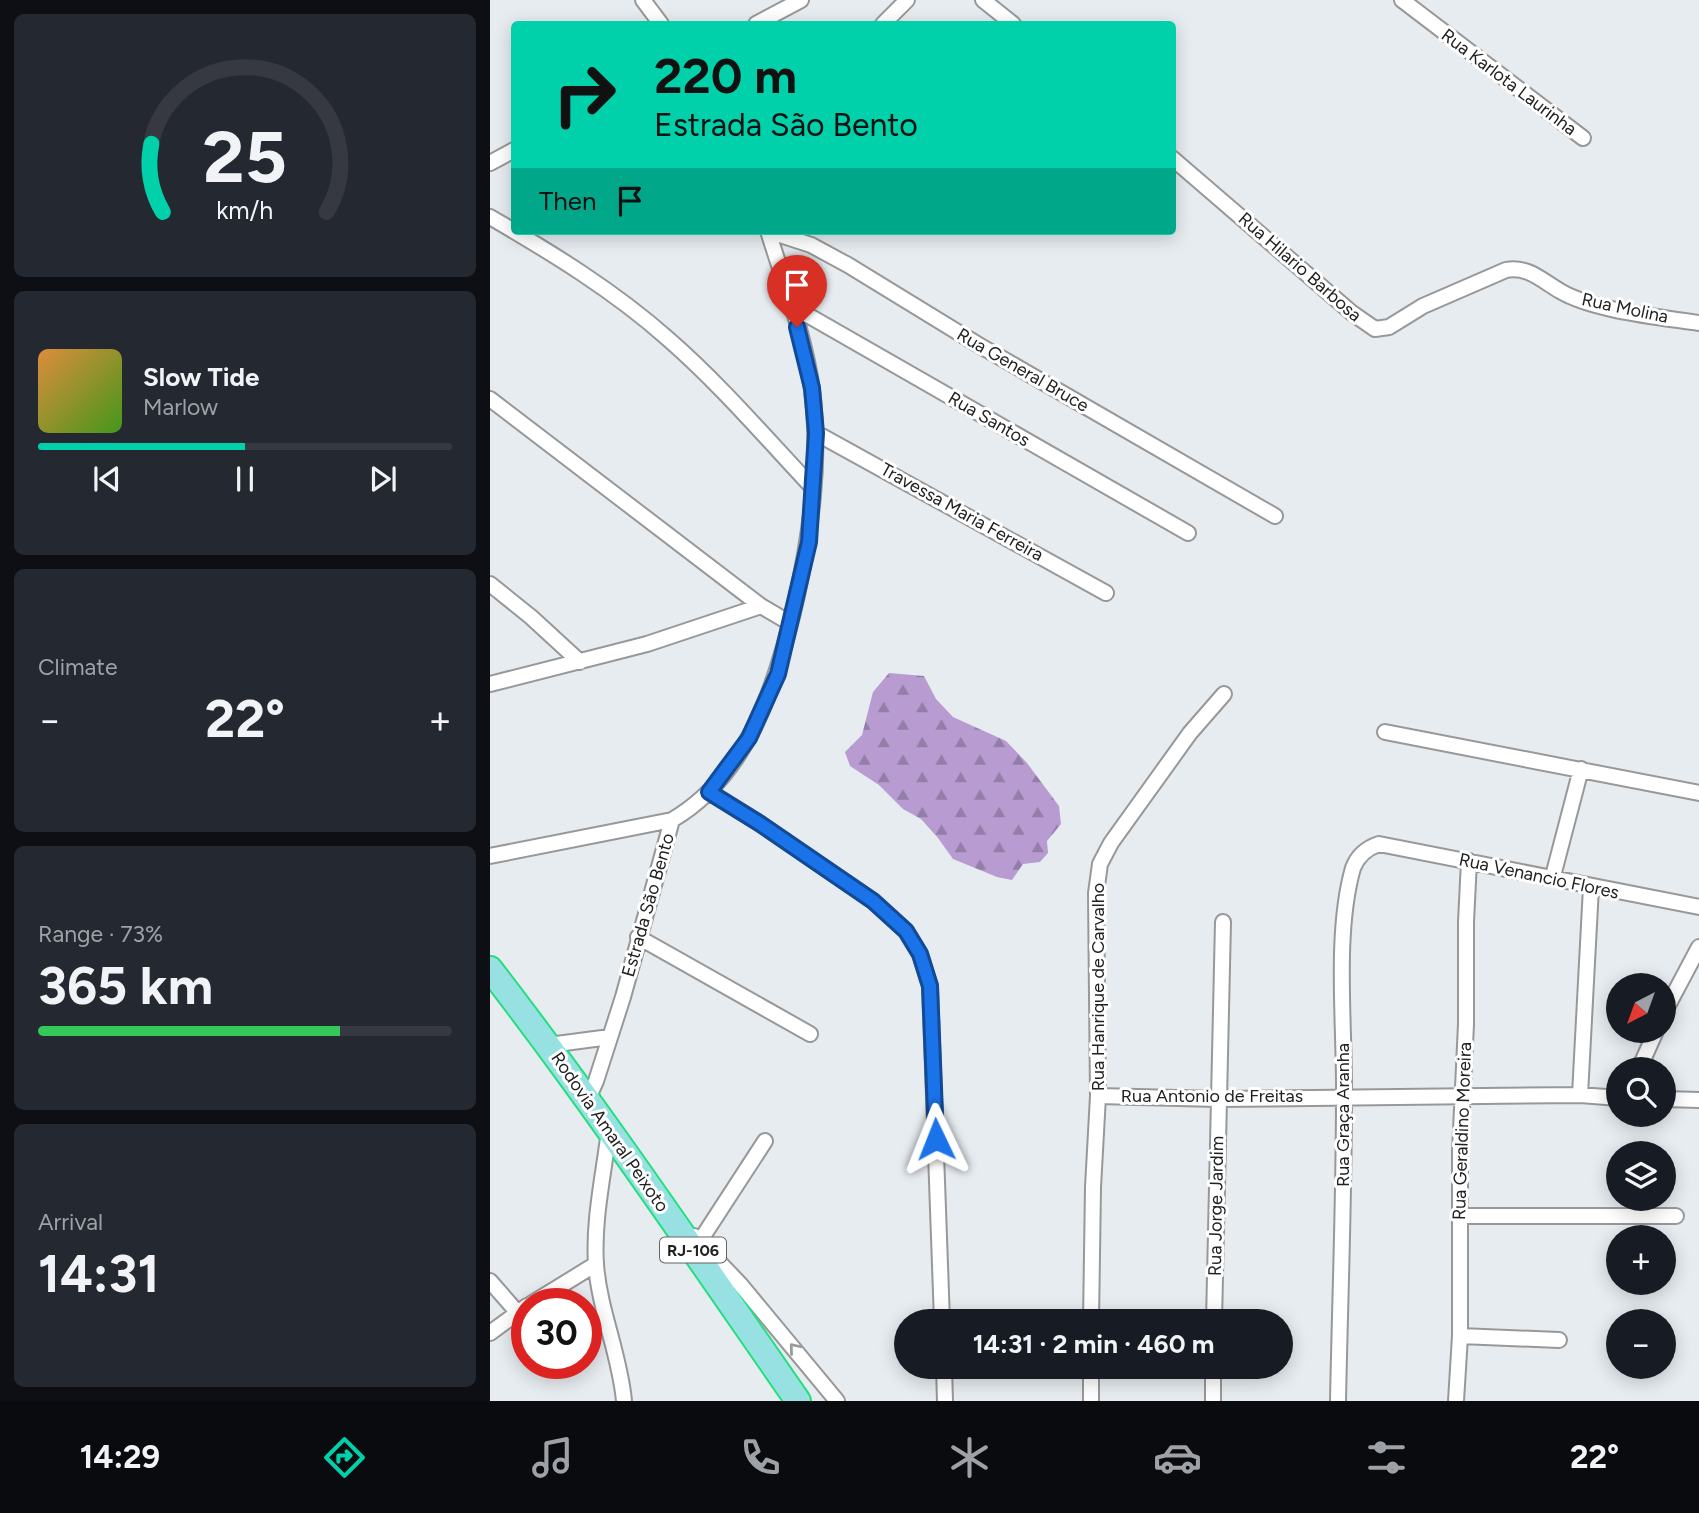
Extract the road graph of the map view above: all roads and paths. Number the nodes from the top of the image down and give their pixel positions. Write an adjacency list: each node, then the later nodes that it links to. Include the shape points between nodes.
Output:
1 (643, 0): 6 (street)
2 (801, 0): 7 (street)
3 (907, 0): 8 (street)
4 (982, 0): 9 (street)
5 (1402, 0): 10 (street, Rua Karlota Laurinha)
6 (659, 21)
7 (762, 21)
8 (886, 21)
9 (1009, 21)
10 (1583, 138)
11 (511, 152): 13 (street)
12 (1176, 161): 19 (street, Rua Hilario Barbosa, via 1375,329 1389,327)
13 (490, 163)
14 (490, 218): 15 (street)
15 (511, 231)
16 (517, 235): 24 (street, via 623,302 666,337)
17 (769, 235): 20 (street, Estrada São Bento)
18 (780, 235): 25 (street, Rua General Bruce, via 848,265)
19 (1477, 281): 21 (street, Rua Molina, via 1518,268 1581,300)
20 (790, 305): 23 (street, Estrada São Bento, via 804,348); 26 (street, Rua Santos)
21 (1699, 323)
22 (490, 399): 29 (street)
23 (816, 433): 24 (street, Estrada São Bento); 28 (street, Travessa Maria Ferreira)
24 (813, 488): 30 (street, Estrada São Bento, via 809,542)
25 (1275, 516)
26 (1188, 533)
27 (490, 584): 31 (street)
28 (1106, 593)
29 (761, 606): 30 (street); 31 (street)
30 (790, 623): 36 (street, Estrada São Bento, via 778,674 749,738)
31 (580, 662): 32 (street)
32 (490, 684)
33 (1224, 694): 54 (street, Rua Hanrique de Carvalho, via 1175,753 1100,863 1096,893)
34 (1385, 732): 35 (street)
35 (1581, 769): 37 (street); 42 (street)
36 (709, 792): 38 (street, Estrada São Bento); 72 (street, via 873,901 906,931 920,954 930,986)
37 (1699, 793)
38 (672, 820): 40 (street); 46 (street, Estrada São Bento)
39 (1379, 844): 41 (street, Rua Venancio Flores); 55 (street, Rua Graça Aranha, via 1366,849 1354,865 1344,924)
40 (490, 856)
41 (1469, 861): 42 (street, Rua Venancio Flores); 56 (street, Rua Geraldino Moreira)
42 (1553, 876): 43 (street, Rua Venancio Flores)
43 (1591, 887): 44 (street, Rua Venancio Flores); 53 (street)
44 (1699, 906)
45 (1223, 922): 59 (street, Rua Jorge Jardim)
46 (638, 937): 50 (street); 51 (street, Estrada São Bento)
47 (1699, 947): 49 (street)
48 (490, 969): 52 (highway, Rodovia Amaral Peixoto / RJ-106)
49 (1676, 990)
50 (810, 1034)
51 (610, 1037): 52 (street); 58 (street, Estrada São Bento)
52 (549, 1045): 58 (highway, Rodovia Amaral Peixoto / RJ-106)
53 (1580, 1095): 56 (street, Rua Antonio de Freitas); 57 (street, Rua Antonio de Freitas)
54 (1098, 1096): 59 (street, Rua Antonio de Freitas); 73 (street, Rua Hanrique de Carvalho)
55 (1344, 1096): 56 (street, Rua Antonio de Freitas); 59 (street, Rua Antonio de Freitas); 88 (street, Rua Graça Aranha)
56 (1461, 1097): 65 (street, Rua Geraldino Moreira)
57 (1606, 1097)
58 (588, 1099): 62 (highway, Rodovia Amaral Peixoto / RJ-106)
59 (1218, 1099): 74 (street, Rua Jorge Jardim)
60 (1676, 1099): 61 (street)
61 (1699, 1100)
62 (610, 1128): 64 (highway, Rodovia Amaral Peixoto / RJ-106); 68 (street)
63 (765, 1141): 67 (street)
64 (661, 1203): 67 (street); 83 (highway, Rodovia Amaral Peixoto / RJ-106)
65 (1460, 1216): 66 (street); 77 (street, Rua Geraldino Moreira)
66 (1676, 1216)
67 (699, 1241): 84 (street, one-way to 67)
68 (596, 1264): 70 (street); 82 (street)
69 (490, 1281): 71 (street)
70 (556, 1288)
71 (511, 1297)
72 (942, 1309)
73 (1091, 1309)
74 (1214, 1309)
75 (511, 1317): 76 (street)
76 (490, 1333)
77 (1460, 1336): 78 (street); 89 (street, Rua Geraldino Moreira)
78 (1559, 1340)
79 (944, 1379): 85 (street)
80 (1091, 1379): 86 (street)
81 (1213, 1379): 87 (street)
82 (624, 1401)
83 (798, 1401)
84 (837, 1401)
85 (945, 1401)
86 (1091, 1401)
87 (1213, 1401)
88 (1338, 1401)
89 (1456, 1401)

